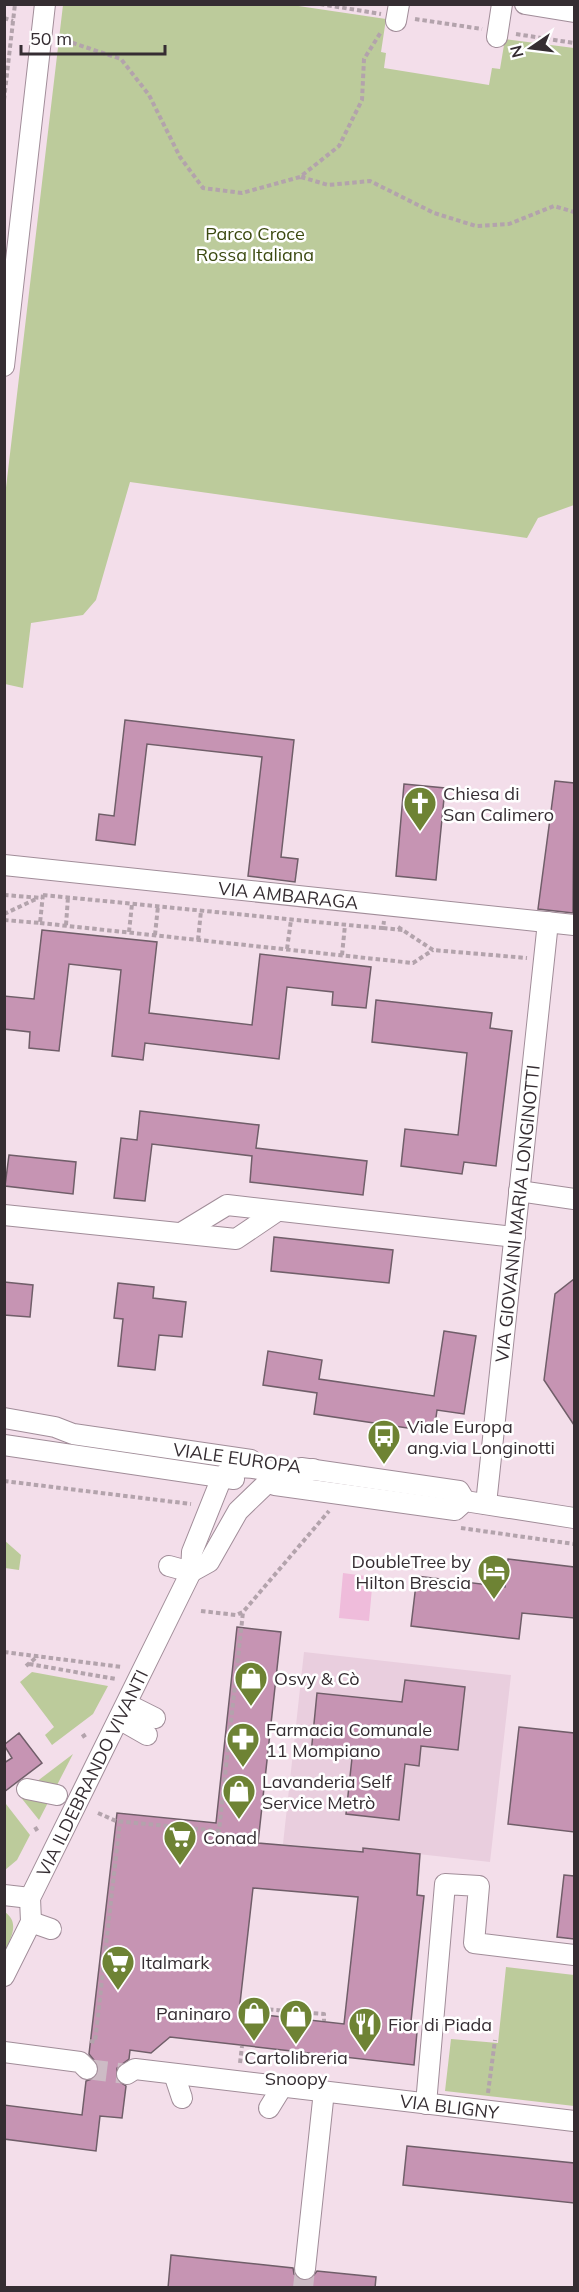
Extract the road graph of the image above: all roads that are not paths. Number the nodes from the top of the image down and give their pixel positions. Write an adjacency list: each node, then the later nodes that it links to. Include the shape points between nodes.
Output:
1 (45, 4): 6 (street)
2 (502, 4): 5 (street)
3 (525, 4): 4 (street)
4 (574, 12)
5 (497, 34)
6 (4, 366)
7 (4, 866): 8 (street, VIA AMBARAGA)
8 (548, 922): 9 (street, VIA AMBARAGA); 10 (street, VIA GIOVANNI MARIA LONGINOTTI)
9 (574, 925)
10 (519, 1191): 11 (street); 15 (street, VIA GIOVANNI MARIA LONGINOTTI)
11 (574, 1199)
12 (276, 1212): 14 (street, via 227,1205); 14 (street, via 236,1239); 15 (street)
13 (4, 1215): 14 (street)
14 (181, 1233)
15 (515, 1237): 22 (street, VIA GIOVANNI MARIA LONGINOTTI)
16 (4, 1418): 18 (street, VIALE EUROPA, via 74,1434)
17 (4, 1445): 19 (street, VIALE EUROPA)
18 (313, 1469): 19 (street, via 297,1476 241,1467); 21 (street, VIALE EUROPA, via 459,1491)
19 (222, 1477): 20 (street, VIALE EUROPA); 25 (street, VIA ILDEBRANDO VIVANTI, via 192,1552)
20 (266, 1484): 21 (street, VIALE EUROPA, via 455,1510); 25 (street, VIA ILDEBRANDO VIVANTI, via 238,1511 209,1562)
21 (465, 1501): 22 (street, VIALE EUROPA)
22 (486, 1504): 23 (street, VIALE EUROPA)
23 (574, 1518)
24 (169, 1566): 25 (street)
25 (192, 1572): 26 (street, VIA ILDEBRANDO VIVANTI)
26 (123, 1711): 27 (street); 31 (street, VIA ILDEBRANDO VIVANTI)
27 (151, 1726)
28 (27, 1789): 29 (street)
29 (57, 1795)
30 (4, 1895): 31 (street)
31 (30, 1898): 32 (street, VIA ILDEBRANDO VIVANTI)
32 (31, 1922): 33 (street); 35 (street, VIA ILDEBRANDO VIVANTI)
33 (51, 1929)
34 (574, 1955): 43 (street, via 474,1943 479,1887 445,1884)
35 (4, 1976)
36 (4, 2052): 37 (street, via 51,2066)
37 (87, 2057)
38 (130, 2068): 39 (street, VIA BLIGNY)
39 (174, 2074): 40 (street, VIA BLIGNY); 42 (street)
40 (282, 2087): 41 (street, VIA BLIGNY); 44 (street)
41 (324, 2091): 43 (street, VIA BLIGNY); 46 (street)
42 (182, 2098)
43 (426, 2104): 45 (street, VIA BLIGNY)
44 (269, 2108)
45 (574, 2121)
46 (305, 2269)

